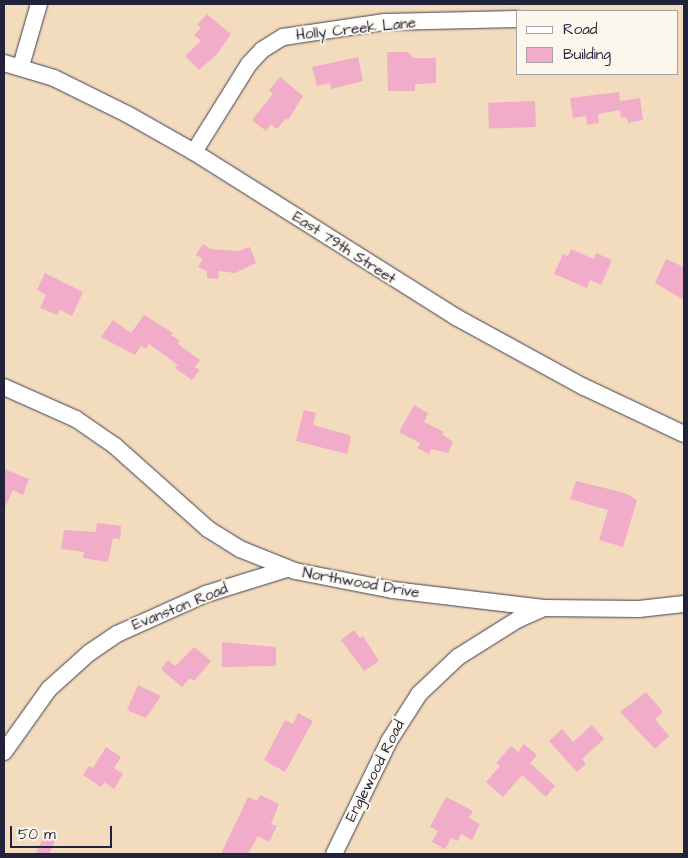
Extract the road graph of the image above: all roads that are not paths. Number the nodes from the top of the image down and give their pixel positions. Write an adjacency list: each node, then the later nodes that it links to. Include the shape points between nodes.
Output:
1 (39, 4): 4 (street)
2 (516, 19): 5 (street, Holly Creek Lane, via 385,22 283,37 262,50 249,64)
3 (4, 63): 4 (street, East 79th Street)
4 (21, 66): 5 (street, East 79th Street, via 93,98)
5 (194, 152): 7 (street, East 79th Street, via 456,317 584,387)
6 (4, 386): 8 (street, Northwood Drive, via 76,419 115,446 208,529 240,549)
7 (684, 434)
8 (288, 569): 10 (street, Northwood Drive, via 377,588); 11 (street, Evanston Road, via 206,594 117,634 89,653 49,689)
9 (684, 604): 10 (street, Northwood Drive, via 639,609)
10 (544, 608): 12 (street, Englewood Road, via 517,620 458,657 419,694 388,741)
11 (4, 752)
12 (334, 854)

